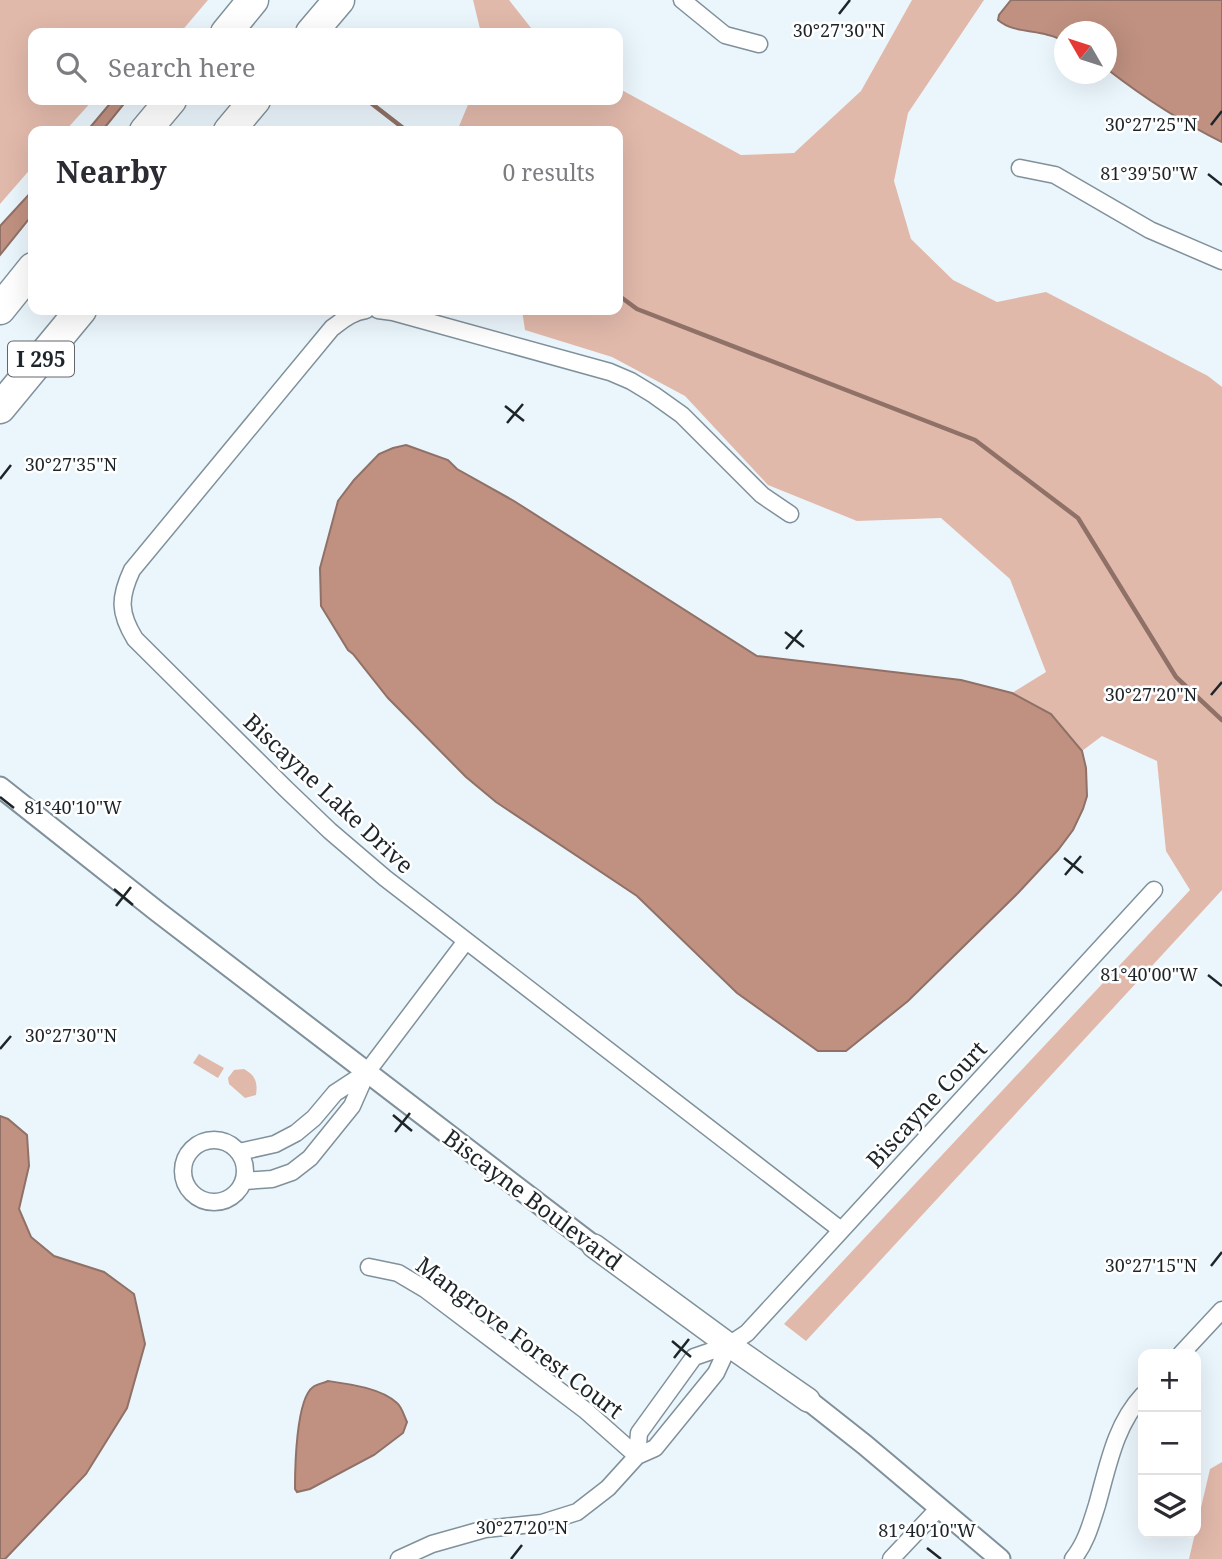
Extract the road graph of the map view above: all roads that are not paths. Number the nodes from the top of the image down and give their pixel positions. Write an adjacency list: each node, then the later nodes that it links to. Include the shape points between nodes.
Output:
1 (253, 0): 4 (highway)
2 (339, 0): 5 (highway)
3 (682, 0): 6 (street, via 725,35)
4 (230, 28)
5 (315, 28)
6 (759, 44)
7 (167, 105): 9 (highway)
8 (251, 105): 10 (highway)
9 (149, 126)
10 (233, 126)
11 (1020, 168): 12 (street, via 1055,174 1150,230)
12 (1222, 261)
13 (28, 274): 14 (highway, I 295)
14 (0, 309)
15 (77, 315): 18 (highway, I 295)
16 (351, 315): 22 (street, Biscayne Lake Drive, via 332,328 132,570 122,605 135,639 286,789 385,878)
17 (404, 315): 19 (street, via 631,381 682,415 762,495)
18 (0, 408)
19 (790, 514)
20 (0, 787): 23 (street, Biscayne Boulevard)
21 (1154, 890): 26 (street, Biscayne Court)
22 (466, 941): 23 (street); 26 (street, Biscayne Lake Drive)
23 (367, 1072): 24 (street, via 342,1088 296,1133 275,1144); 25 (street, via 352,1106 310,1158 272,1179); 27 (street, Biscayne Boulevard)
24 (239, 1152): 25 (street); 25 (street, via 223,1141 203,1142 187,1155 183,1176 192,1194 212,1202 231,1197)
25 (244, 1181)
26 (841, 1230): 30 (street, Biscayne Court, via 747,1334)
27 (594, 1246): 30 (main road, Biscayne Boulevard)
28 (369, 1267): 34 (street, Mangrove Forest Court, via 398,1273 425,1289 585,1410)
29 (1222, 1310): 31 (street)
30 (729, 1345): 32 (main road, Biscayne Boulevard); 34 (street, via 716,1373 655,1448); 34 (street, via 694,1357 639,1433)
31 (1186, 1349)
32 (808, 1400): 35 (street, Biscayne Boulevard)
33 (1138, 1402): 39 (street, via 1116,1438 1088,1534)
34 (637, 1456): 36 (street, via 578,1512 542,1523 485,1529)
35 (939, 1508): 37 (street); 38 (street, Biscayne Boulevard)
36 (400, 1559)
37 (891, 1559)
38 (1000, 1559)
39 (1073, 1559)

